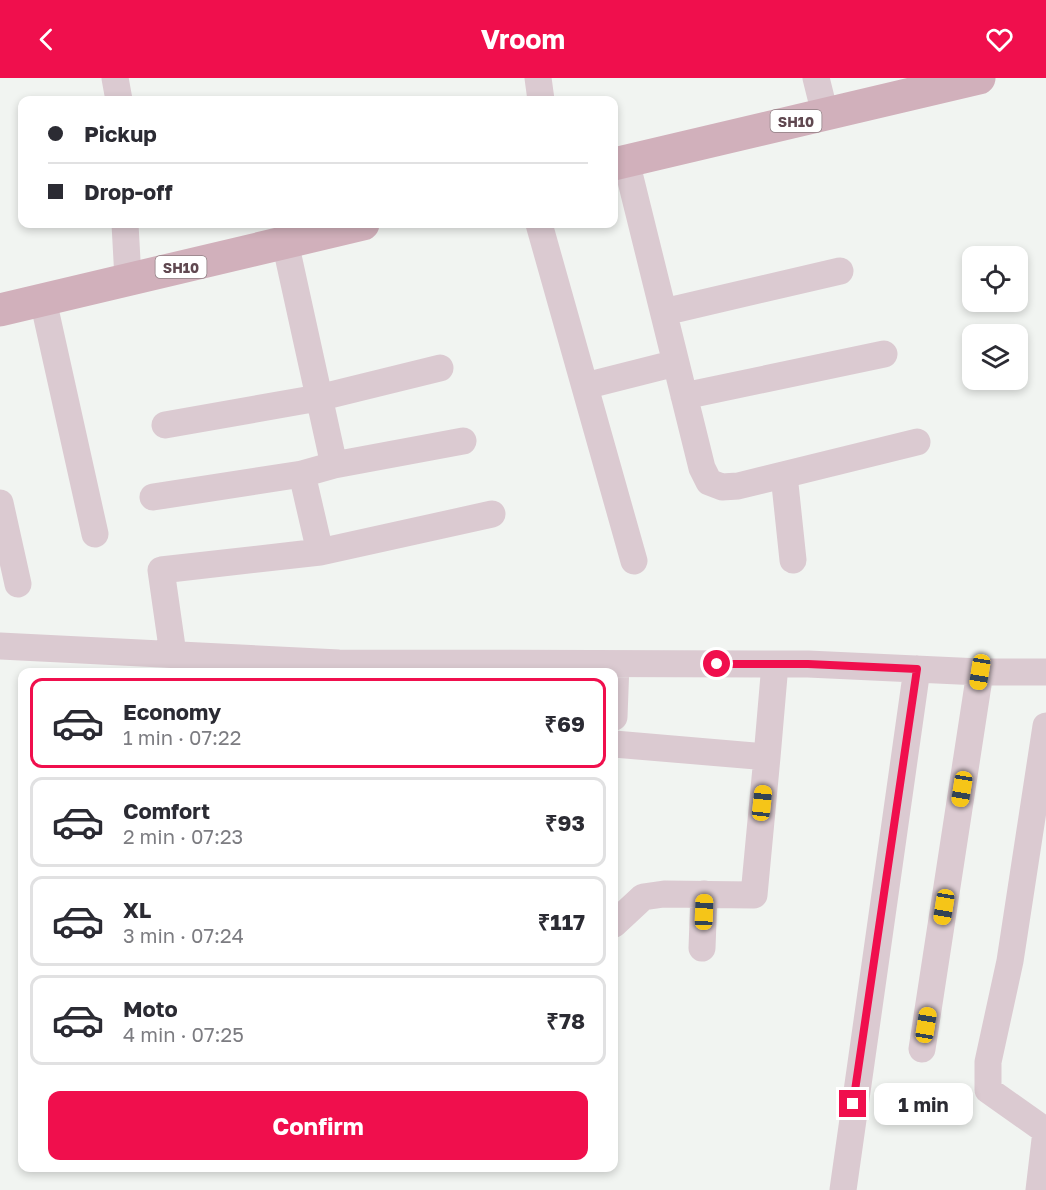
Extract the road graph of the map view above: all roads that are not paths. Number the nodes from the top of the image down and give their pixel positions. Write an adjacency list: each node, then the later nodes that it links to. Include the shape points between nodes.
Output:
1 (115, 78): 5 (street)
2 (538, 78): 6 (street)
3 (816, 78): 7 (street)
4 (980, 78): 7 (main road, SH10)
5 (118, 96)
6 (540, 96)
7 (825, 114): 8 (main road, SH10)
8 (620, 163): 17 (street)
9 (125, 228): 14 (street)
10 (346, 228): 12 (main road, SH10)
11 (540, 228): 21 (street)
12 (285, 242): 14 (main road, SH10); 23 (street)
13 (840, 271): 17 (street)
14 (128, 279): 15 (main road, SH10)
15 (43, 300): 16 (main road, SH10); 33 (street)
16 (0, 310)
17 (664, 312): 19 (street)
18 (884, 354): 22 (street)
19 (676, 363): 21 (street); 22 (street)
20 (441, 368): 23 (street)
21 (585, 386): 36 (street)
22 (684, 396): 29 (street, via 709,482 722,487 738,486)
23 (318, 398): 24 (street); 27 (street)
24 (165, 425)
25 (463, 441): 27 (street)
26 (917, 442): 29 (street)
27 (333, 465): 28 (street)
28 (302, 474): 30 (street); 34 (street)
29 (784, 475): 35 (street)
30 (153, 497)
31 (0, 503): 37 (street)
32 (492, 514): 34 (street)
33 (94, 534)
34 (320, 552): 39 (street, via 161,570)
35 (793, 560)
36 (634, 561)
37 (18, 584)
38 (0, 646): 39 (street)
39 (157, 660): 42 (street)
40 (616, 664): 41 (street); 43 (street); 44 (street)
41 (775, 664): 45 (street); 50 (street)
42 (348, 667): 43 (street)
43 (481, 668)
44 (616, 668)
45 (917, 669): 46 (street); 55 (street)
46 (980, 672): 47 (street); 54 (street)
47 (1046, 672)
48 (1046, 726): 56 (street, via 1010,961 988,1062 988,1090 1046,1131)
49 (618, 744): 50 (street)
50 (767, 756): 51 (street, via 754,895)
51 (704, 894): 52 (street, via 643,897); 53 (street)
52 (618, 920)
53 (702, 948)
54 (922, 1049)
55 (843, 1190)
56 (1039, 1190)

